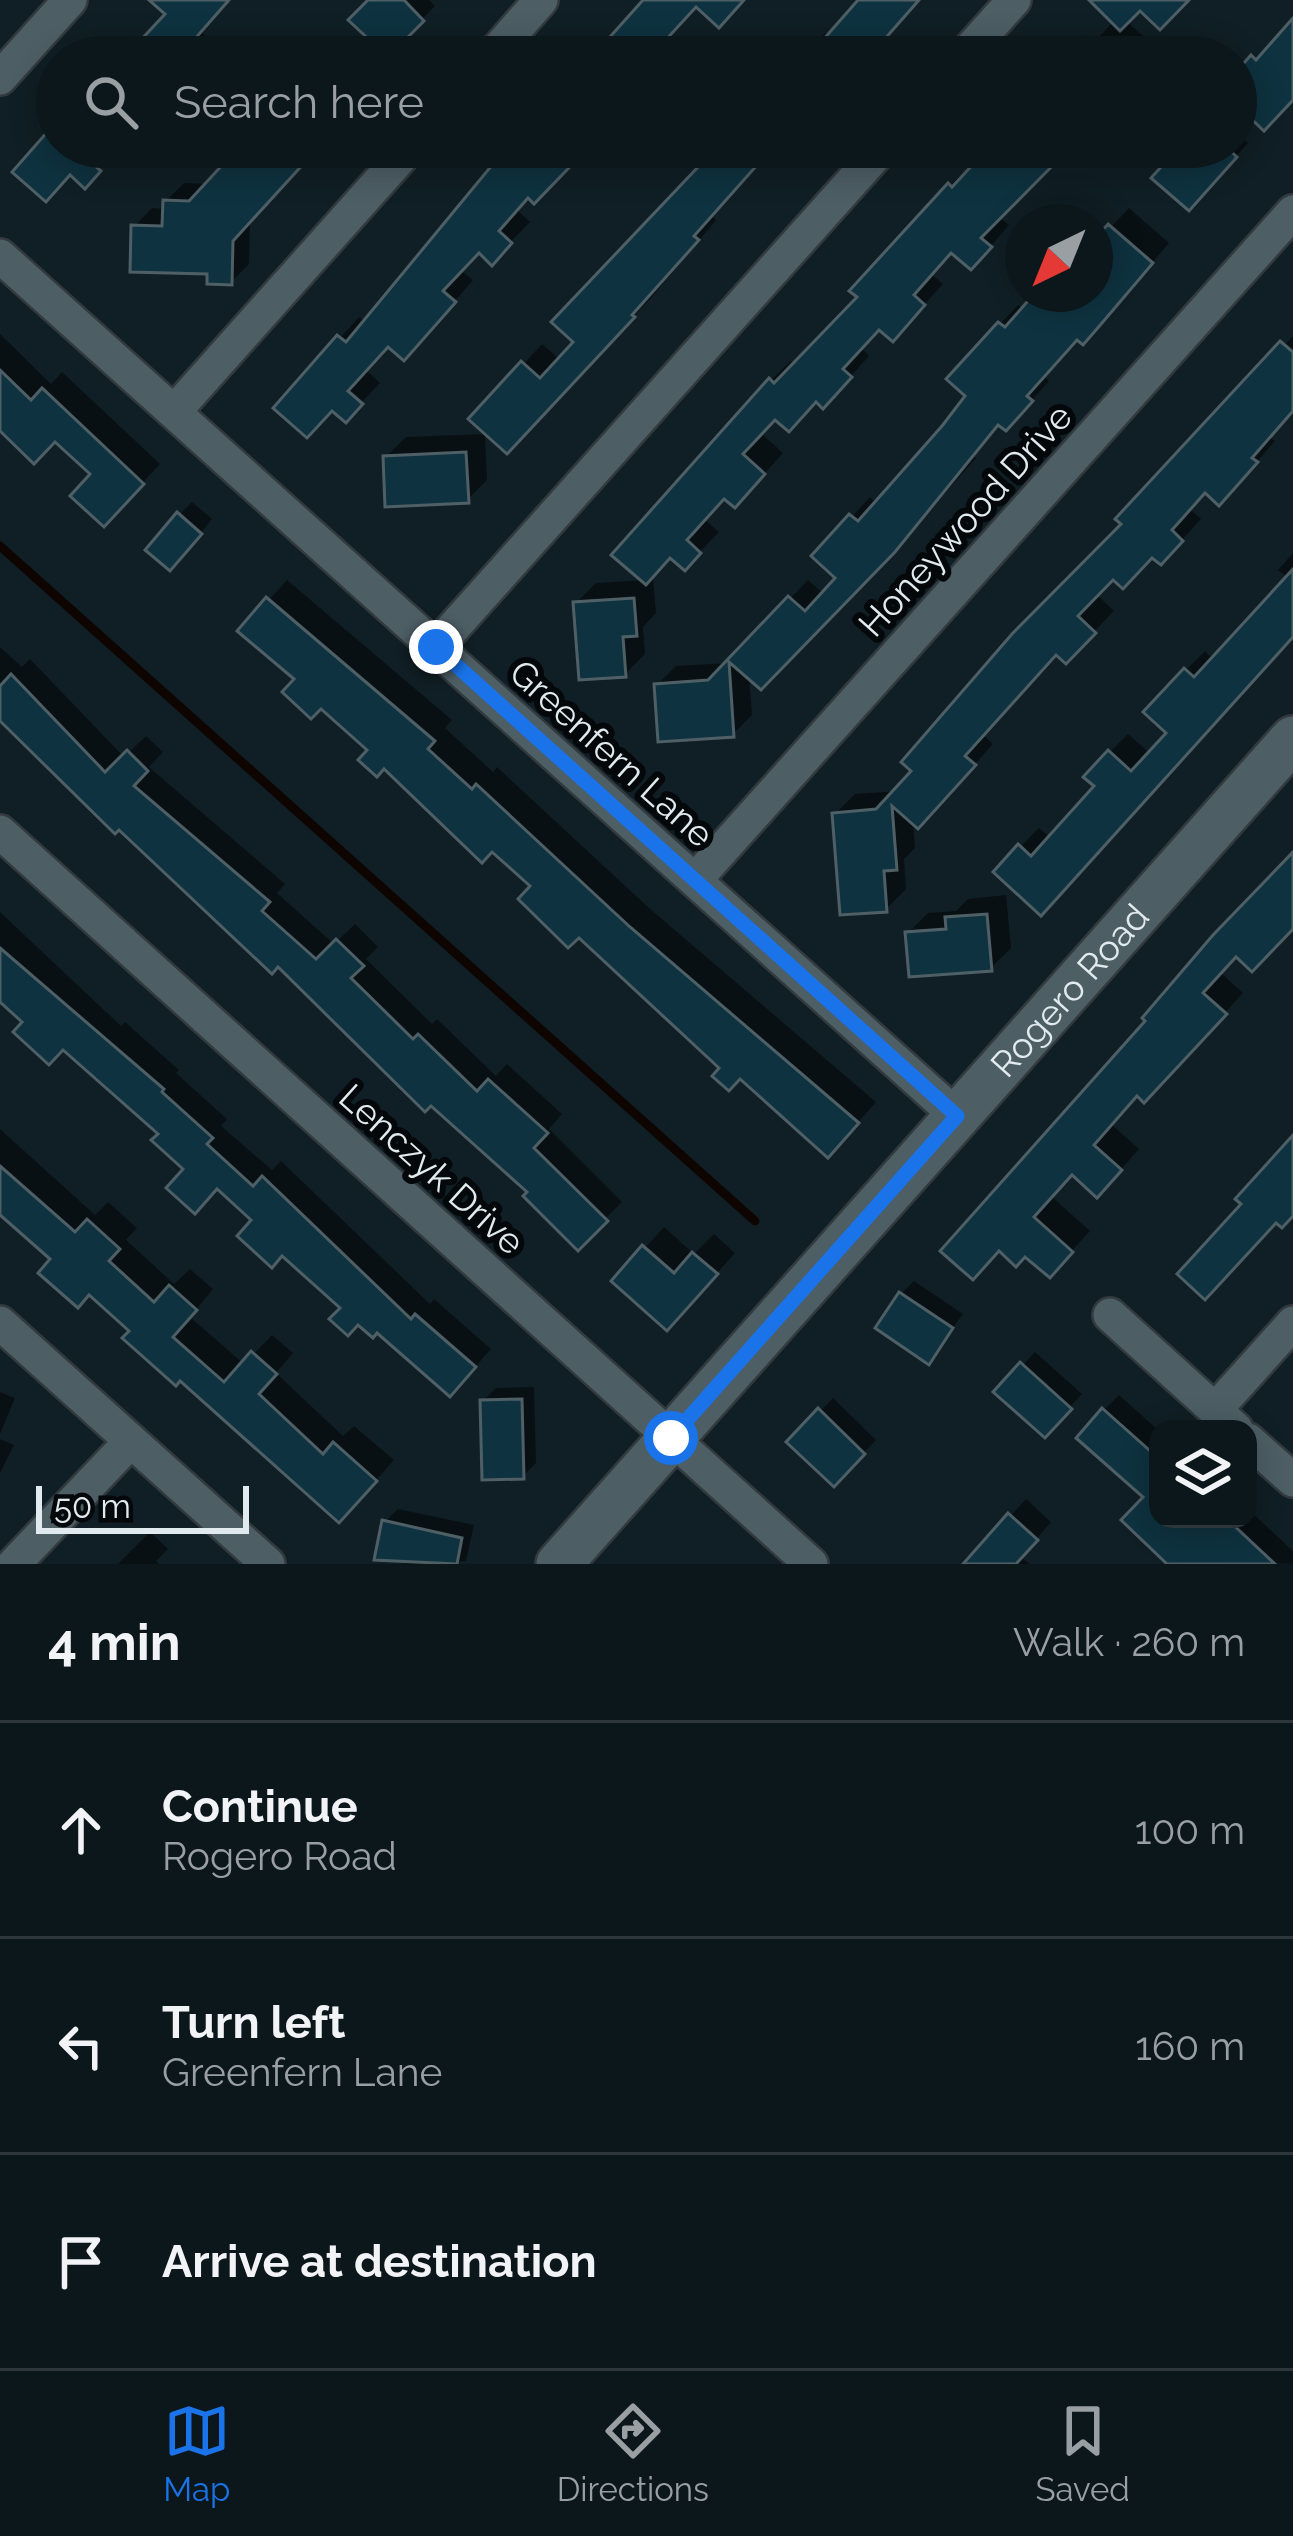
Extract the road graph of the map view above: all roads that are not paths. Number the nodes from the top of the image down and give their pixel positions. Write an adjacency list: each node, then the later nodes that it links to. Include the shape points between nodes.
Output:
1 (70, 0): 4 (street)
2 (542, 0): 5 (street)
3 (1014, 0): 6 (street)
4 (38, 36)
5 (509, 36)
6 (982, 36)
7 (36, 38): 8 (street)
8 (0, 78)
9 (391, 168): 13 (street)
10 (864, 168): 14 (street)
11 (1293, 212): 17 (street, Honeywood Drive)
12 (0, 256): 13 (street, Greenfern Lane)
13 (174, 412): 14 (street, Greenfern Lane)
14 (436, 647): 17 (street, Greenfern Lane)
15 (1293, 739): 18 (street, Rogero Road)
16 (0, 832): 23 (street, Lenczyk Drive)
17 (695, 880): 18 (street, Greenfern Lane)
18 (957, 1116): 23 (street, Rogero Road)
19 (1110, 1316): 22 (street)
20 (1293, 1322): 22 (street)
21 (0, 1323): 24 (street)
22 (1226, 1419)
23 (671, 1438): 29 (street, Rogero Road); 30 (street, Lenczyk Drive)
24 (131, 1441): 27 (street); 28 (street)
25 (1257, 1448): 26 (street)
26 (1293, 1480)
27 (14, 1564)
28 (268, 1564)
29 (559, 1564)
30 (811, 1564)

